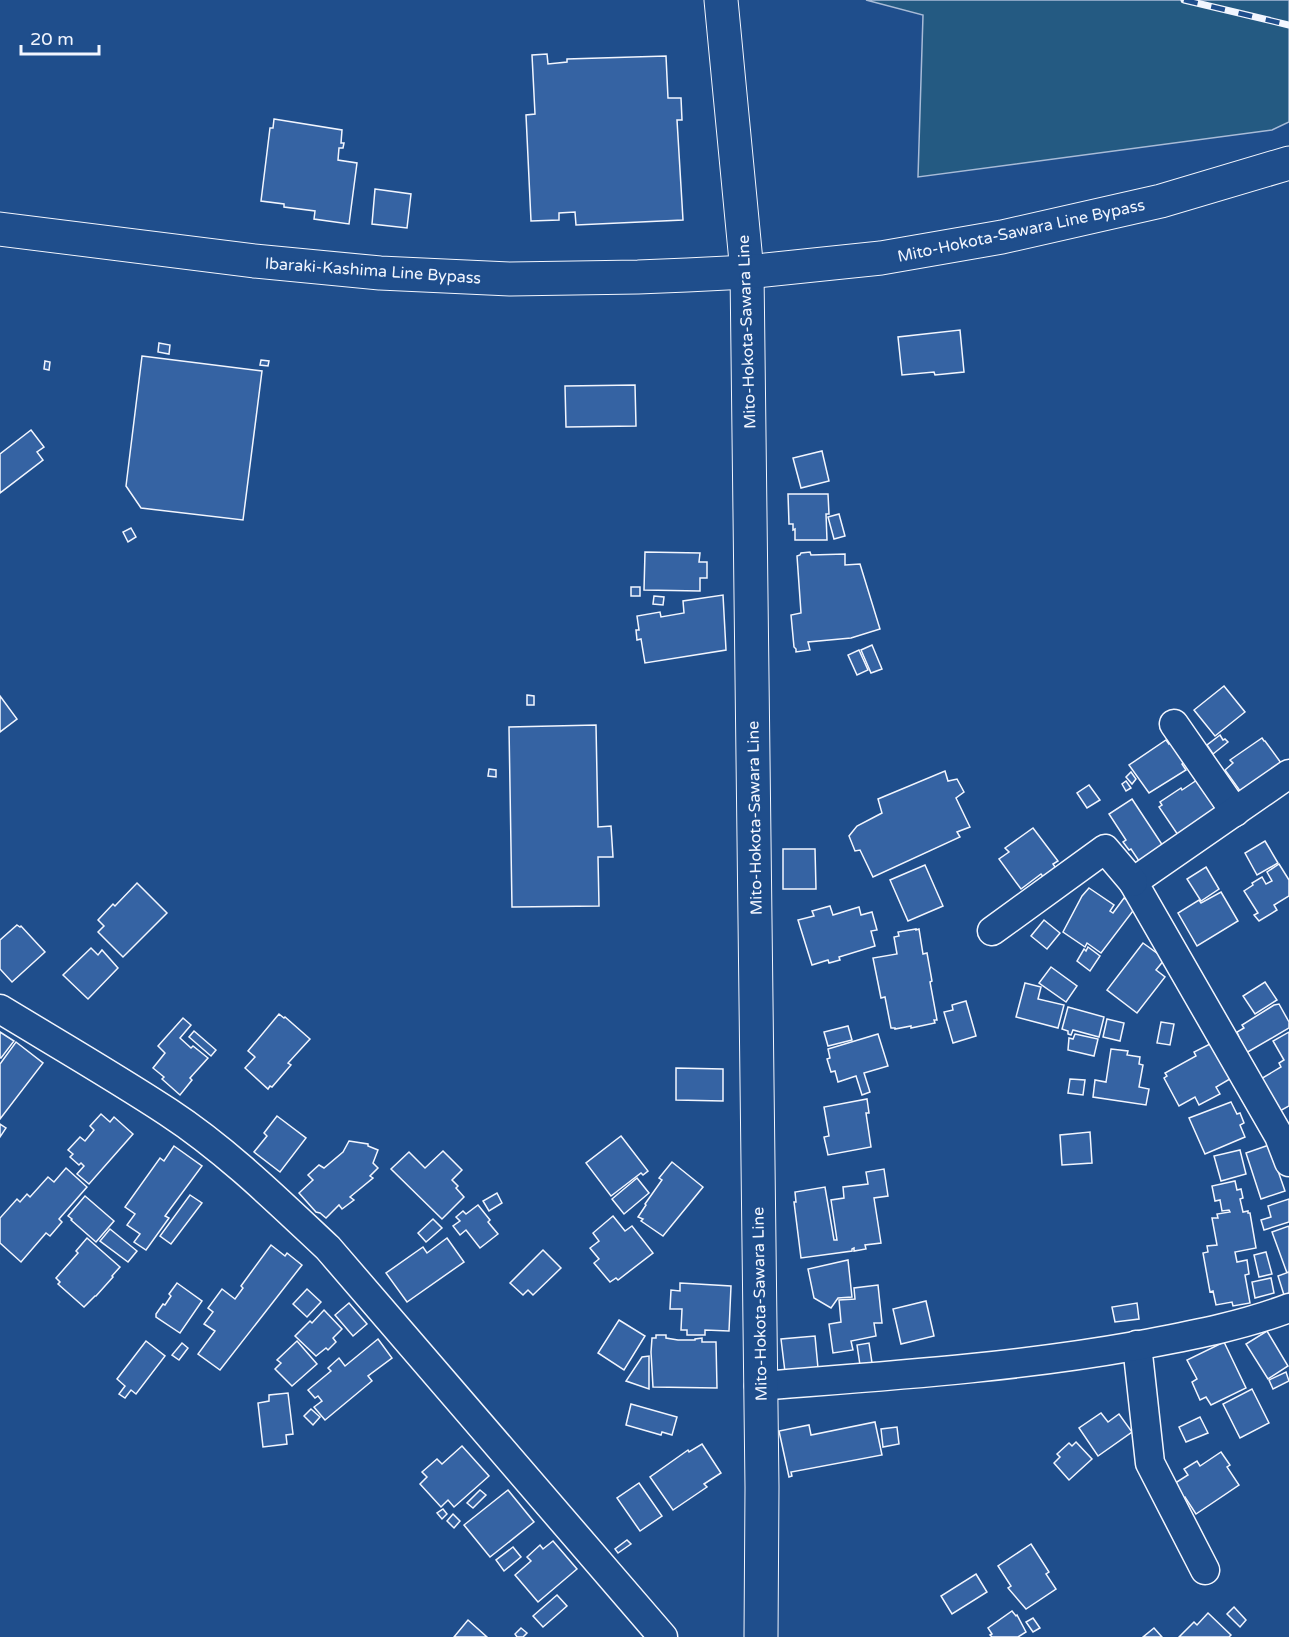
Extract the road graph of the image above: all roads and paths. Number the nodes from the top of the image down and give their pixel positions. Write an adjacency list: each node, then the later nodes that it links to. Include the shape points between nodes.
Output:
1 (721, 0): 4 (main road, Mito-Hokota-Sawara Line)
2 (1277, 167): 4 (main road, Mito-Hokota-Sawara Line Bypass, via 1161,201 1002,237 881,258)
3 (0, 229): 4 (main road, Ibaraki-Kashima Line Bypass, via 380,273 510,279)
4 (747, 272): 14 (main road, Mito-Hokota-Sawara Line)
5 (1174, 724): 7 (street)
6 (1289, 774): 7 (street)
7 (1234, 812): 8 (street)
8 (1133, 882): 9 (street, via 1105,849); 11 (street, via 1279,1136)
9 (992, 931)
10 (0, 1009): 16 (street, via 169,1113 272,1195 328,1248)
11 (1289, 1162)
12 (1289, 1308): 13 (street, via 1257,1320)
13 (1137, 1345): 14 (street, via 939,1372); 15 (street, via 1150,1463)
14 (759, 1386): 17 (main road, Mito-Hokota-Sawara Line)
15 (1205, 1570)
16 (663, 1637)
17 (761, 1637)

